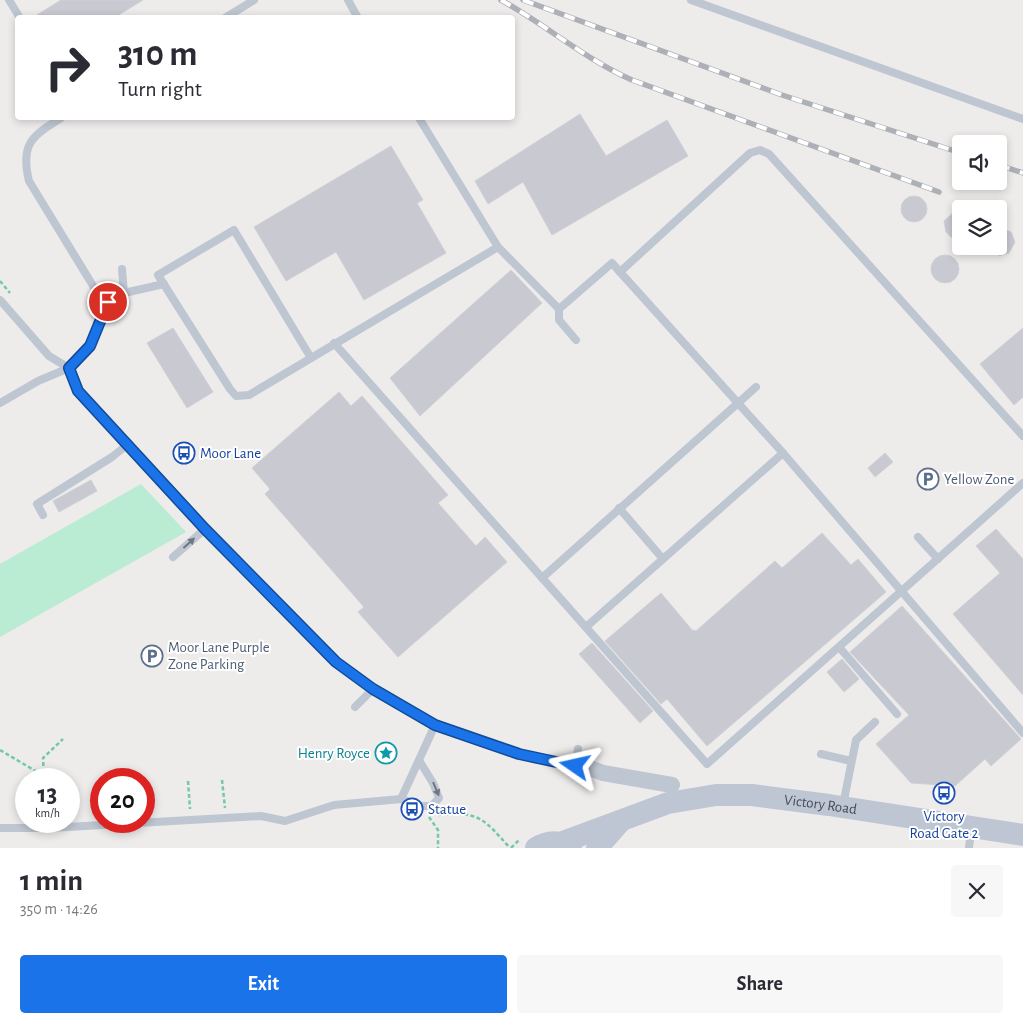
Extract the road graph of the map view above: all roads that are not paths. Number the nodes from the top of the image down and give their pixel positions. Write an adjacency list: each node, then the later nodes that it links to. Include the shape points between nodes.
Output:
1 (9, 0): 5 (lane)
2 (254, 0): 6 (lane)
3 (348, 0): 7 (lane)
4 (690, 0): 8 (lane)
5 (18, 15)
6 (230, 15)
7 (356, 15)
8 (1023, 119)
9 (56, 120): 17 (lane, via 39,131 28,146 25,162 29,181)
10 (420, 120): 11 (lane)
11 (498, 247): 18 (lane); 20 (lane)
12 (122, 269): 15 (lane)
13 (620, 272): 18 (lane, via 612,262); 24 (lane); 26 (lane, via 750,153 760,150 769,154)
14 (164, 284): 15 (lane); 21 (lane, via 236,396 249,395); 21 (lane, via 158,275 234,230)
15 (124, 293): 17 (lane, via 108,302)
16 (0, 300): 22 (lane, via 48,356)
17 (106, 307): 22 (lane, via 90,346)
18 (559, 309): 19 (lane, via 559,320)
19 (576, 340)
20 (334, 343): 21 (lane); 37 (lane)
21 (310, 358)
22 (69, 368): 25 (lane); 27 (lane, via 78,391)
23 (756, 386): 24 (lane)
24 (738, 402): 28 (lane); 30 (lane)
25 (0, 403)
26 (1023, 436)
27 (127, 445): 31 (lane, via 37,504); 32 (lane)
28 (783, 453): 35 (lane); 38 (lane)
29 (1023, 483): 36 (lane)
30 (619, 508): 35 (lane); 37 (lane)
31 (43, 515)
32 (205, 529): 34 (lane, one-way to 32); 41 (lane, via 314,642)
33 (918, 537): 36 (lane)
34 (173, 557)
35 (663, 559): 39 (lane)
36 (938, 559): 38 (lane)
37 (542, 578): 39 (lane)
38 (900, 592): 40 (lane); 46 (lane)
39 (586, 627): 40 (lane, via 707,764)
40 (839, 647): 43 (lane)
41 (373, 689): 42 (lane); 45 (lane)
42 (355, 708)
43 (897, 714)
44 (875, 722): 49 (lane, via 856,740)
45 (435, 725): 50 (lane); 51 (lane, via 519,754)
46 (1023, 733)
47 (578, 749): 51 (lane)
48 (821, 754): 49 (lane)
49 (851, 761): 54 (lane)
50 (420, 762): 53 (lane); 53 (lane, one-way to 53, via 434,783 439,798 432,806)
51 (582, 767): 52 (street)
52 (672, 785)
53 (401, 799): 56 (lane, via 334,806 285,821 261,816)
54 (843, 807): 55 (street, Victory Road, via 752,795 716,795 668,803); 58 (street, Victory Road)
55 (621, 821): 59 (street, Victory Road); 61 (street, Victory Road)
56 (0, 828)
57 (1023, 834): 58 (street, Victory Road)
58 (970, 837)
59 (565, 845): 60 (street, Victory Road, via 544,843)
60 (536, 848)
61 (597, 848)

